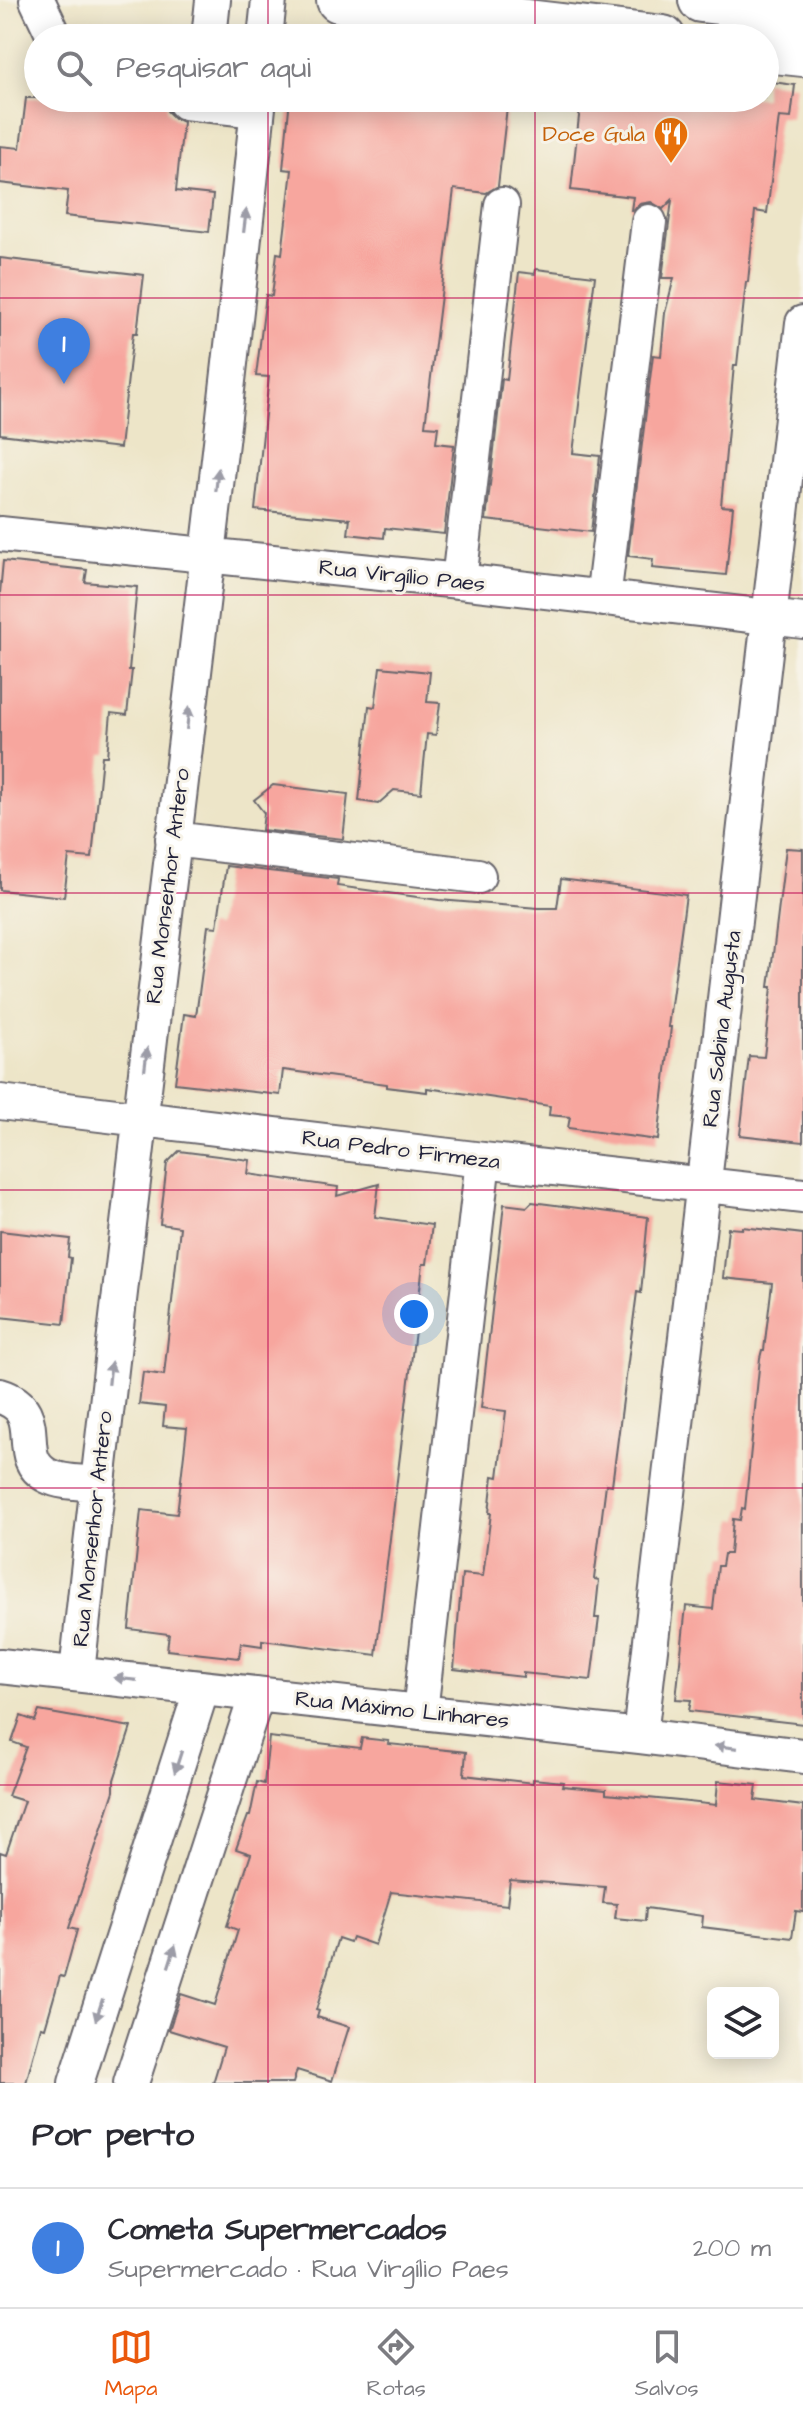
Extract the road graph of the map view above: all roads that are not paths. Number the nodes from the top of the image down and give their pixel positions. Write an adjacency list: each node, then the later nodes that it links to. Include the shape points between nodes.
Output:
1 (37, 0): 7 (street)
2 (213, 0): 8 (street)
3 (269, 0): 9 (street)
4 (339, 0): 10 (main road)
5 (701, 0): 6 (main road)
6 (803, 12)
7 (48, 24)
8 (210, 24)
9 (266, 24)
10 (544, 24)
11 (779, 51): 12 (main road)
12 (803, 54)
13 (257, 112): 18 (street, Rua Monsenhor Antero, one-way to 13)
14 (502, 205): 19 (street)
15 (649, 222): 20 (street)
16 (803, 323): 21 (street, Rua Sabina Augusta)
17 (0, 534): 18 (street, Rua Virgílio Paes)
18 (209, 557): 19 (street, Rua Virgílio Paes); 22 (street, Rua Monsenhor Antero, one-way to 18)
19 (459, 581): 20 (street, Rua Virgílio Paes)
20 (603, 599): 21 (street, Rua Virgílio Paes)
21 (787, 620): 27 (street, Rua Sabina Augusta)
22 (173, 839): 23 (street); 25 (street, Rua Monsenhor Antero, one-way to 22)
23 (478, 876)
24 (0, 1102): 25 (street, Rua Pedro Firmeza)
25 (139, 1118): 26 (street, Rua Pedro Firmeza); 30 (street, Rua Monsenhor Antero, one-way to 25)
26 (483, 1160): 27 (street, Rua Pedro Firmeza); 35 (street)
27 (703, 1186): 28 (street, Rua Pedro Firmeza); 36 (street, Rua Sabina Augusta)
28 (803, 1196)
29 (0, 1396): 30 (street, via 25,1412 29,1449 44,1474)
30 (97, 1484): 32 (street, Rua Monsenhor Antero)
31 (0, 1666): 32 (street, Rua Máximo Linhares)
32 (77, 1673): 33 (street, Rua Máximo Linhares, one-way to 32)
33 (202, 1688): 34 (street, Rua Máximo Linhares); 38 (street, one-way to 38)
34 (257, 1694): 35 (street, Rua Máximo Linhares); 39 (street, one-way to 34)
35 (420, 1712): 36 (street, Rua Máximo Linhares)
36 (640, 1736): 37 (street, Rua Máximo Linhares, one-way to 36)
37 (803, 1756)
38 (76, 2083)
39 (131, 2083)

